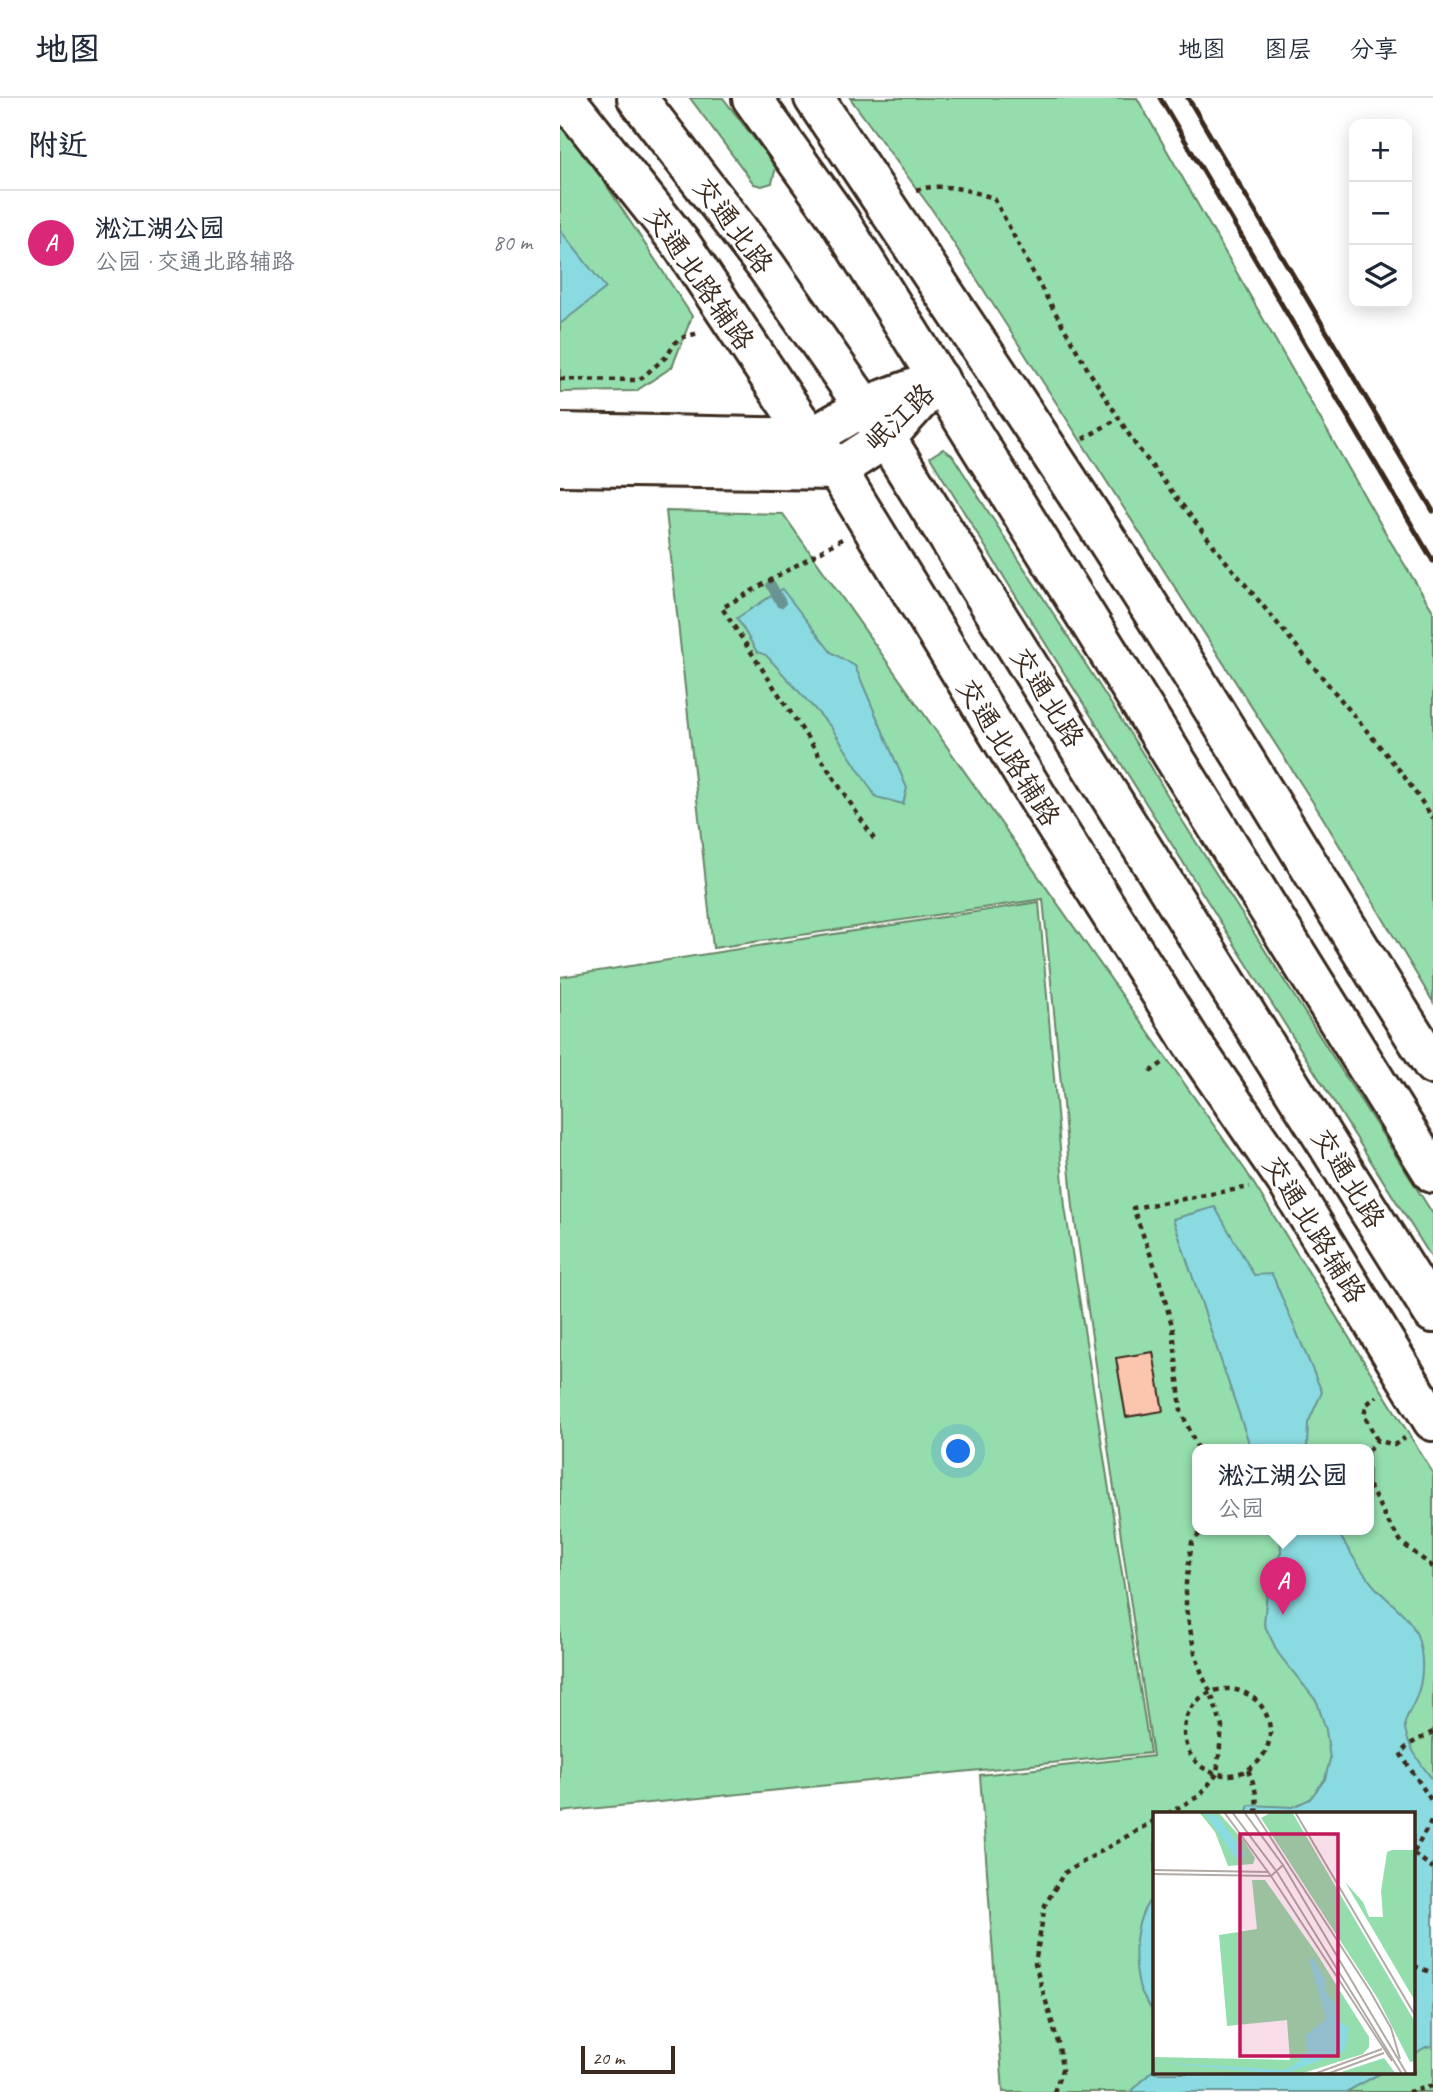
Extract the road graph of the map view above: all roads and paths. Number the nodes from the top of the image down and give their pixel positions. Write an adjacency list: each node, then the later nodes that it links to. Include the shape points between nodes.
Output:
1 (565, 98): 6 (street, 交通北路辅路, via 681,244)
2 (637, 98): 9 (street, 交通北路, via 766,266)
3 (752, 98): 8 (street, via 839,220)
4 (814, 98): 18 (street, via 1163,629)
5 (911, 191): 16 (path, via 932,185 994,198 1087,368 1135,444 1401,772)
6 (728, 316): 7 (path, via 704,331 678,339 666,357 639,380); 11 (street, 交通北路辅路)
7 (560, 379)
8 (939, 379): 9 (street, 岷江路); 12 (street, 岷江路); 19 (street)
9 (865, 406): 11 (street, 岷江路); 12 (street, 交通北路)
10 (560, 433): 11 (street)
11 (811, 438): 14 (street, 交通北路辅路)
12 (886, 438): 14 (street, 岷江路); 21 (street, 交通北路)
13 (560, 466): 14 (street, 岷江路)
14 (837, 470): 15 (street, 交通北路辅路)
15 (870, 523): 17 (path, via 722,608); 20 (street, 交通北路辅路, via 1048,816)
16 (1433, 818)
17 (874, 839)
18 (1433, 1065)
19 (1433, 1173)
20 (1286, 1180): 22 (street, 交通北路辅路); 23 (path, via 1133,1208 1173,1329 1181,1410)
21 (1433, 1313)
22 (1433, 1421)
23 (1196, 1444)
24 (1374, 1495): 26 (path, via 1402,1543)
25 (1198, 1535): 27 (path, via 1192,1542 1186,1609 1195,1653)
26 (1433, 1567)
27 (1211, 1693): 29 (path, via 1234,1690 1246,1694 1265,1712 1270,1738 1266,1751); 30 (path, via 1222,1727); 30 (path, via 1189,1712 1184,1738 1195,1761)
28 (1433, 1732): 31 (path, via 1400,1753)
29 (1248, 1770): 30 (path); 33 (path, via 1258,1799)
30 (1217, 1774): 32 (path, via 1199,1796)
31 (1433, 1803)
32 (1171, 1812)
33 (1256, 1812)
34 (1433, 1818): 36 (path)
35 (1153, 1822): 42 (path, via 1064,1873 1045,1905 1034,1964 1059,2046 1062,2070)
36 (1416, 1849)
37 (1416, 1855): 38 (path)
38 (1433, 1868)
39 (1416, 1967): 40 (path)
40 (1433, 1973)
41 (1433, 2086): 43 (path)
42 (1054, 2092)
43 (1408, 2092)

